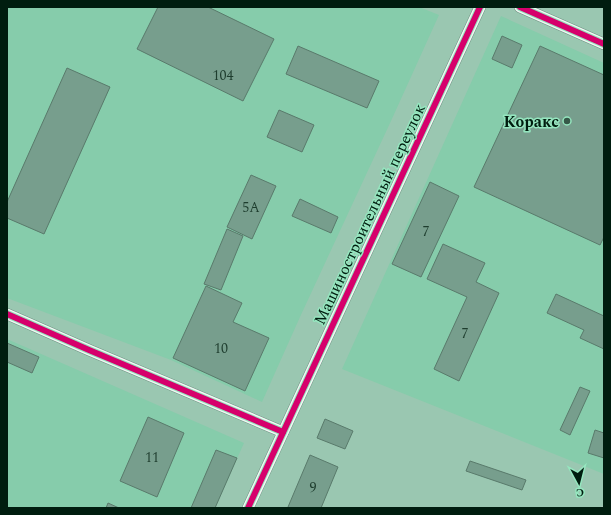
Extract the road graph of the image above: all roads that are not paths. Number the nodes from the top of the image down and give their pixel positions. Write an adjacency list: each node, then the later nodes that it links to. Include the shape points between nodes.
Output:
1 (480, 7): 5 (street, Машиностроительный переулок)
2 (520, 7): 3 (street)
3 (604, 44)
4 (7, 314): 5 (street)
5 (283, 432): 6 (street, Машиностроительный переулок)
6 (248, 508)

